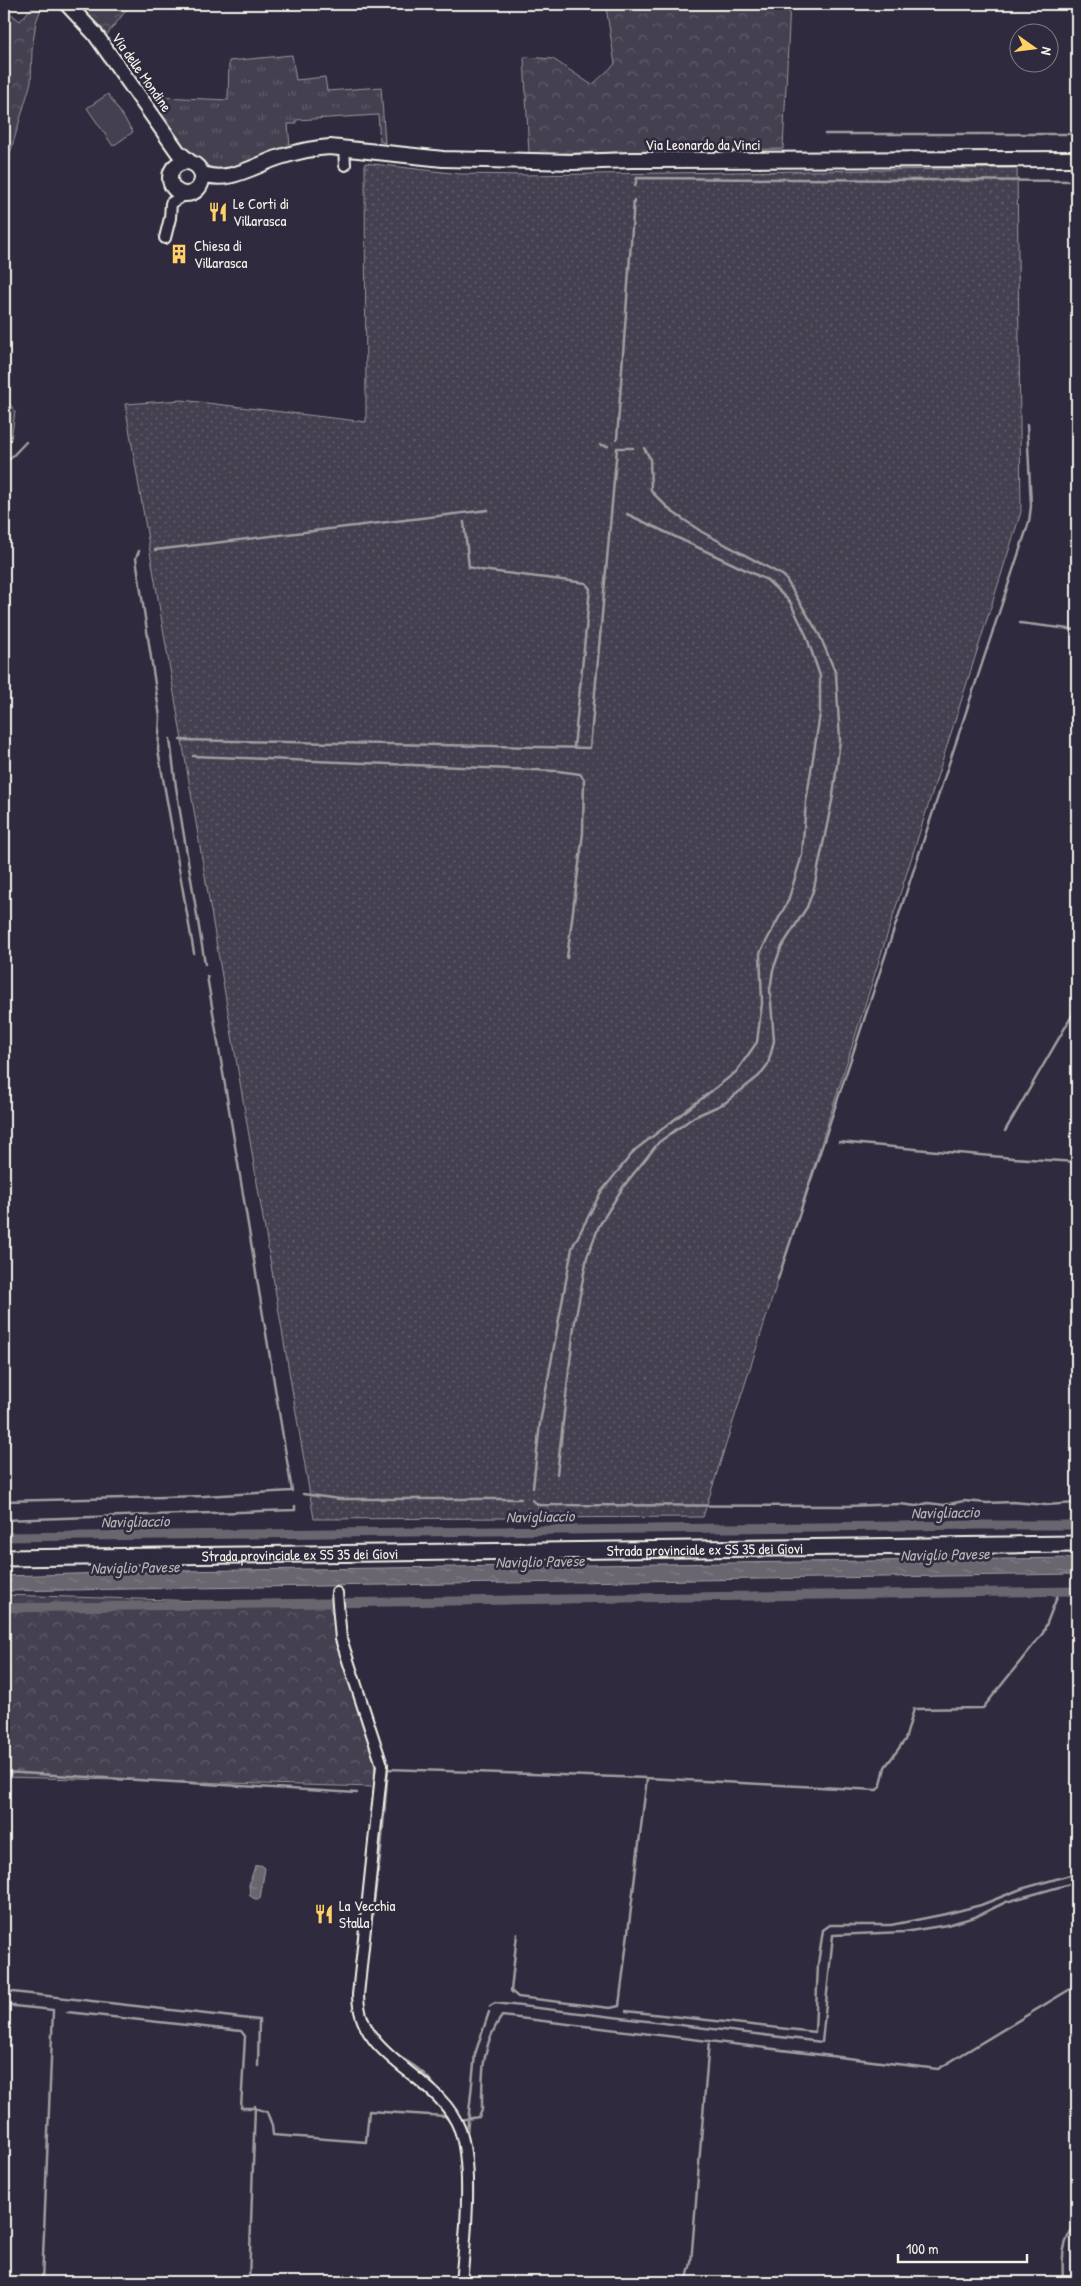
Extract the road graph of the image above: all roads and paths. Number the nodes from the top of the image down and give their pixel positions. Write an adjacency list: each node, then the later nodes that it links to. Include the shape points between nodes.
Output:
1 (70, 7): 2 (street, Via delle Mondine, via 95,34)
2 (163, 131): 5 (street, Via delle Mondine); 7 (street, Via delle Mondine, via 173,159)
3 (337, 147): 4 (street, Via Leonardo da Vinci, via 425,158 572,162); 6 (street); 8 (street, via 315,148 279,158 226,181)
4 (1077, 159)
5 (190, 162): 7 (street, via 180,163); 8 (street, via 199,168)
6 (345, 165)
7 (173, 169): 9 (street, via 169,178 172,187)
8 (201, 179): 9 (street, via 194,192)
9 (184, 195): 10 (street, via 171,203)
10 (165, 238)
11 (1077, 1544): 12 (main road, Strada provinciale ex SS 35 dei Giovi)
12 (4, 1558)
13 (337, 1599): 14 (street, via 341,1639 382,1765 358,2010 374,2040 398,2065 420,2079 435,2094 459,2129 466,2177)
14 (461, 2282)

